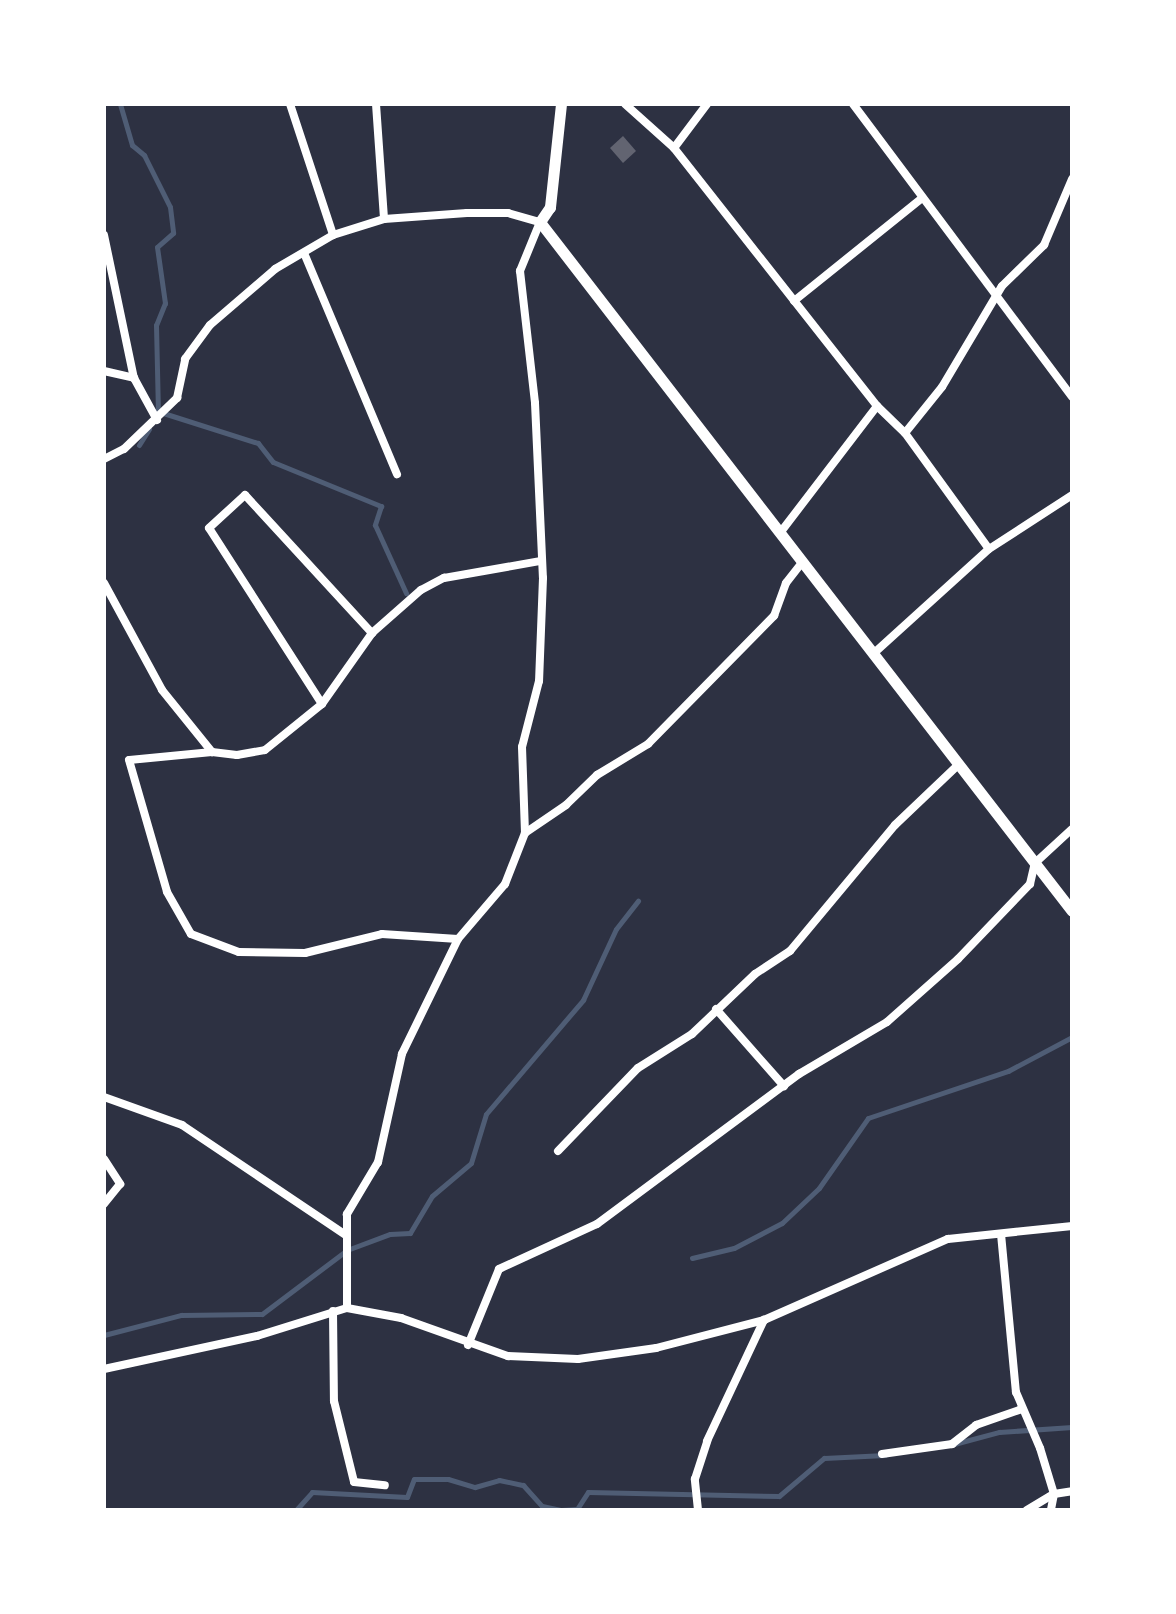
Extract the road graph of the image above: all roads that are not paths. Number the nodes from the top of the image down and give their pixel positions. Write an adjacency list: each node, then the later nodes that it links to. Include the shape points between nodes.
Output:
1 (290, 104): 13 (street)
2 (376, 104): 10 (street)
3 (561, 104): 11 (street, via 550,207)
4 (625, 104): 7 (street)
5 (707, 104): 7 (street)
6 (853, 104): 9 (street)
7 (674, 148): 15 (street)
8 (1072, 179): 16 (street, via 1044,245 1002,286)
9 (921, 199): 15 (street); 16 (street)
10 (384, 219): 11 (street, via 508,213); 13 (street)
11 (540, 222): 26 (street); 28 (street, via 520,271 535,403)
12 (104, 235): 18 (street)
13 (333, 235): 14 (street)
14 (304, 253): 21 (street, via 275,269 210,325 185,359 177,398); 24 (street)
15 (794, 301): 20 (street)
16 (997, 302): 19 (street); 22 (street)
17 (104, 371): 18 (street)
18 (134, 378): 21 (street)
19 (1072, 397)
20 (877, 406): 22 (street); 26 (street)
21 (157, 420): 23 (street)
22 (905, 433): 27 (street)
23 (104, 459)
24 (397, 474)
25 (1072, 495): 27 (street)
26 (780, 533): 29 (street)
27 (989, 549): 32 (street)
28 (540, 561): 31 (street, via 444,578 421,590); 37 (street, via 539,681 522,747)
29 (801, 564): 32 (street); 37 (street, via 786,583 774,616 648,744 597,775)
30 (104, 583): 34 (street, via 144,665)
31 (372, 633): 33 (street); 33 (street, via 245,495 209,528)
32 (873, 654): 35 (street)
33 (322, 704): 34 (street, via 265,750)
34 (212, 752): 40 (street, via 129,760 167,892 191,934 239,952 305,953 382,934)
35 (958, 765): 38 (street); 41 (street, via 895,825 790,951)
36 (1072, 829): 38 (street)
37 (525, 833): 40 (street, via 505,884)
38 (1035, 863): 39 (street); 42 (street, via 1030,884 958,959 887,1022)
39 (1072, 911)
40 (458, 939): 49 (street, via 402,1054 378,1162 347,1214)
41 (716, 1009): 42 (street); 44 (street, via 692,1034 638,1068)
42 (784, 1086): 53 (street, via 597,1224 499,1269)
43 (104, 1097): 49 (street, via 182,1125)
44 (558, 1151)
45 (104, 1159): 46 (street, via 120,1184)
46 (104, 1204)
47 (1072, 1226): 48 (street)
48 (1001, 1234): 52 (street, via 948,1239); 55 (street, via 1007,1334)
49 (346, 1235): 50 (street)
50 (347, 1308): 51 (street); 53 (street, via 401,1318)
51 (333, 1311): 54 (street, via 257,1336); 57 (street, via 334,1401 354,1482)
52 (764, 1320): 53 (street, via 656,1348 578,1359 508,1356); 60 (street, via 707,1441 695,1479)
53 (468, 1345)
54 (104, 1369)
55 (1022, 1409): 56 (street, via 976,1425 952,1444); 59 (street)
56 (882, 1454)
57 (385, 1485)
58 (1072, 1491): 59 (street)
59 (1054, 1494): 61 (street); 62 (street)
60 (698, 1510)
61 (1027, 1510)
62 (1051, 1510)

